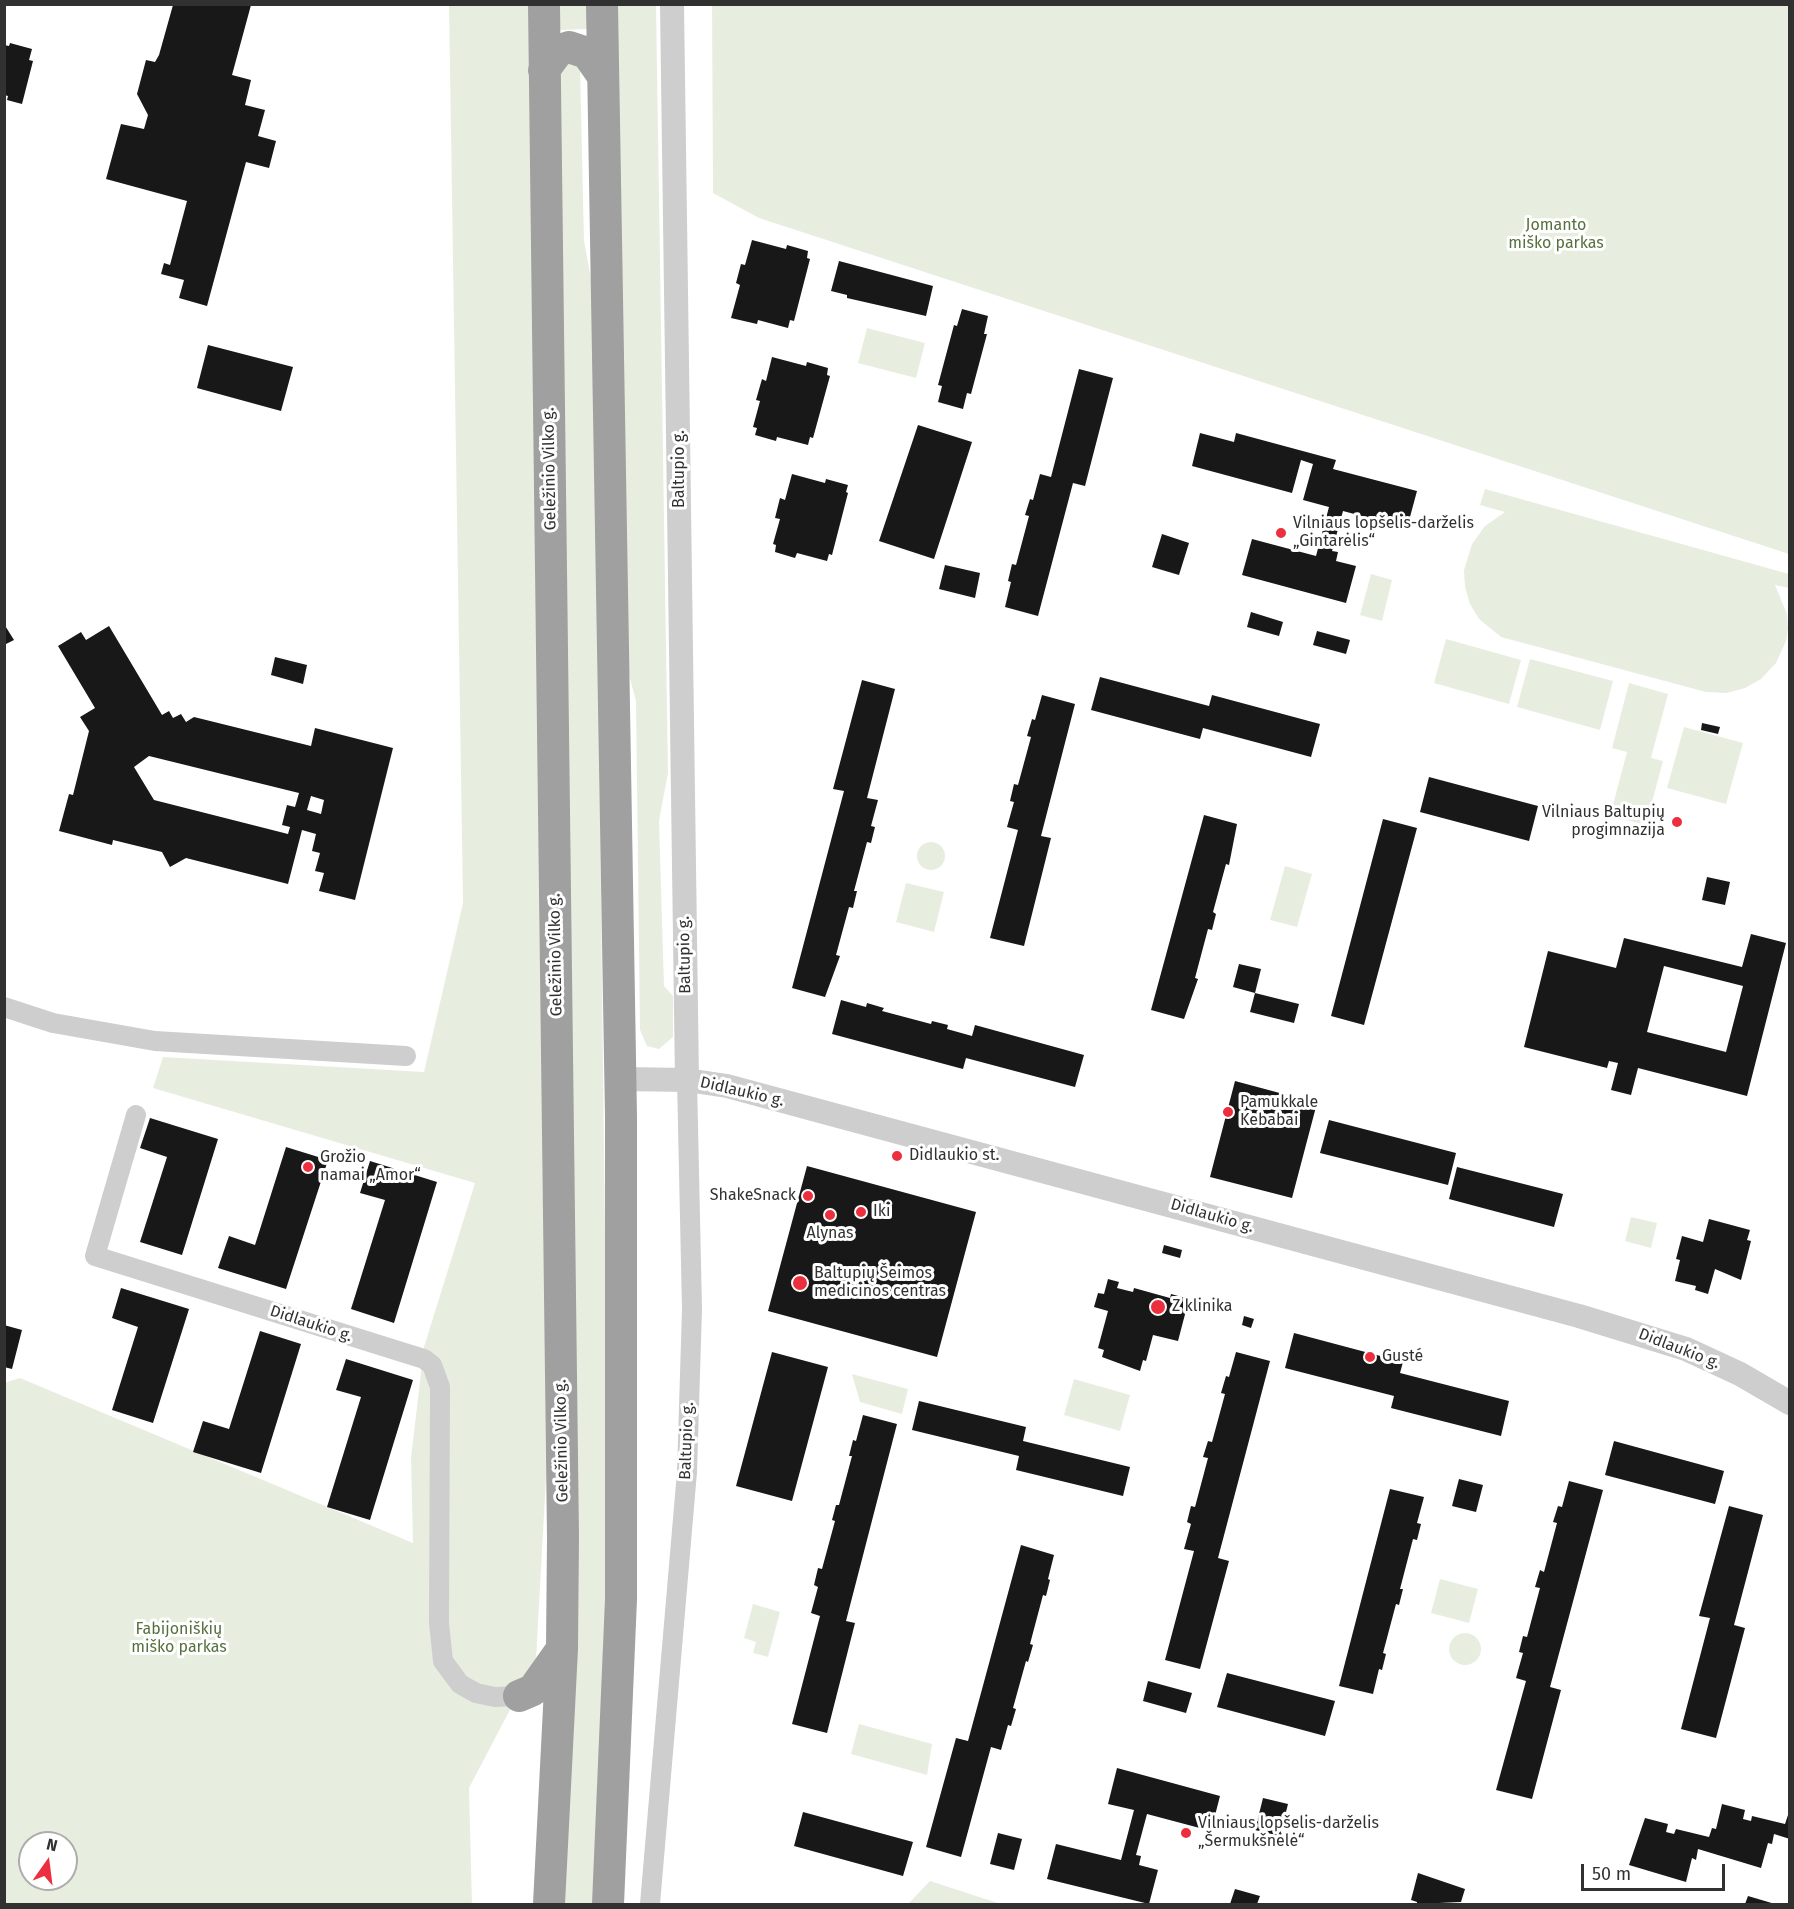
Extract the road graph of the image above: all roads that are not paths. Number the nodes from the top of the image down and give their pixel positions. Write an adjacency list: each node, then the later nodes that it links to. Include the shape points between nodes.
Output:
1 (544, 4): 4 (highway, Geležinio Vilko g.)
2 (602, 4): 5 (highway)
3 (672, 4): 9 (street, Baltupio g.)
4 (544, 70): 5 (highway, via 558,51 569,46 595,60); 12 (highway, Geležinio Vilko g.)
5 (603, 76): 8 (highway)
6 (4, 1007): 7 (street, via 64,1025 155,1041)
7 (406, 1056)
8 (621, 1079): 9 (street, Didlaukio g.); 16 (highway, via 621,1599)
9 (687, 1080): 11 (street, Didlaukio g., via 727,1086 1649,1336 1718,1363); 17 (street, Baltupio g., via 692,1309 687,1472)
10 (136, 1115): 13 (street, Didlaukio g., via 96,1256 424,1359 432,1365 440,1387 443,1661 460,1684 476,1693)
11 (1790, 1403)
12 (562, 1650): 13 (highway, via 533,1690); 14 (highway, Geležinio Vilko g.)
13 (519, 1696): 14 (highway, via 537,1710)
14 (558, 1746): 15 (highway, Geležinio Vilko g.)
15 (549, 1905)
16 (608, 1905)
17 (650, 1905)

